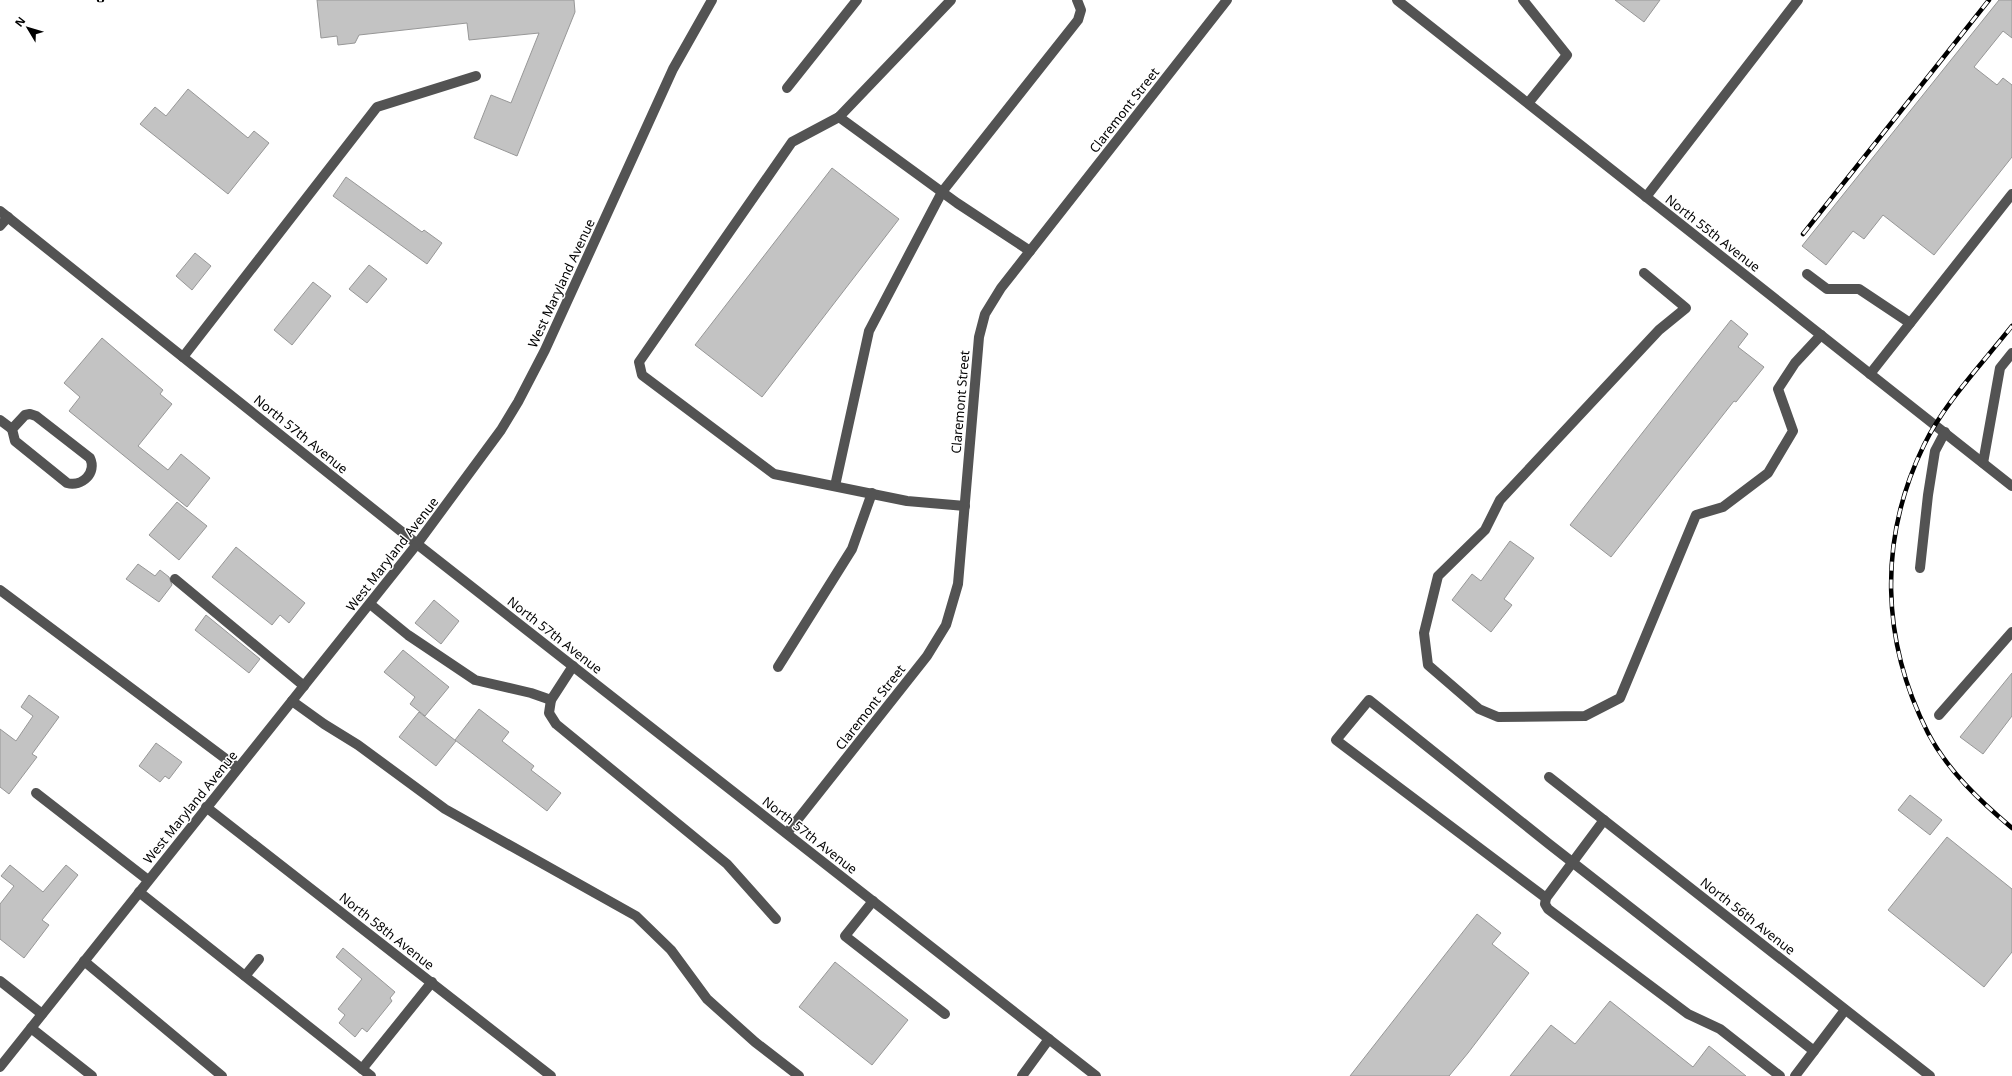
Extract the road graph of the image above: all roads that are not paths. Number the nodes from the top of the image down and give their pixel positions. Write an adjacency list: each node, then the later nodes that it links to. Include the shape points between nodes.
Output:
1 (712, 0): 34 (street, West Maryland Avenue, via 679,58 545,350 518,402 482,458)
2 (857, 0): 10 (street)
3 (951, 0): 12 (street)
4 (1077, 0): 13 (street, via 1081,10 1078,20)
5 (1227, 0): 18 (street, Claremont Street)
6 (1397, 0): 11 (street, North 55th Avenue)
7 (1523, 0): 11 (street, via 1567,55)
8 (1798, 0): 15 (street)
9 (476, 76): 24 (street, via 377,107)
10 (787, 88)
11 (1529, 102): 15 (street, North 55th Avenue)
12 (839, 116): 13 (street); 30 (street, via 792,142 639,362 642,375 774,474)
13 (942, 192): 18 (street); 30 (street, via 869,332)
14 (2012, 194): 21 (street)
15 (1646, 197): 22 (street, North 55th Avenue)
16 (4, 214): 17 (street); 24 (street, North 57th Avenue)
17 (0, 226)
18 (1030, 251): 33 (street, Claremont Street, via 1001,288 985,314 979,338)
19 (1644, 273): 22 (street, via 1686,308 1659,330 1500,500 1485,530 1438,576 1424,633 1428,665 1479,709 1498,717 1585,716 1620,698 1696,515 1723,508 1768,473 1793,431 1778,389 1795,363)
20 (1807, 274): 21 (street, via 1827,289 1859,289)
21 (1910, 323): 25 (street)
22 (1821, 335): 25 (street, North 55th Avenue)
23 (2012, 353): 29 (street, via 2000,368)
24 (183, 357): 34 (street, North 57th Avenue)
25 (1870, 374): 28 (street, North 55th Avenue)
26 (0, 420): 27 (street)
27 (12, 429): 27 (street, via 14,440 67,483 75,485 82,482 92,470 90,458 36,416 25,415)
28 (1945, 432): 29 (street, North 55th Avenue); 35 (street, via 1935,451)
29 (1983, 463): 31 (street, North 55th Avenue)
30 (835, 486): 32 (street)
31 (2012, 486)
32 (872, 493): 33 (street, via 907,501); 41 (street, via 852,549)
33 (965, 506): 51 (street, Claremont Street, via 958,584 946,625 927,656)
34 (418, 544): 38 (street, West Maryland Avenue); 40 (street, North 57th Avenue)
35 (1920, 568)
36 (175, 579): 42 (street)
37 (0, 590): 46 (street)
38 (370, 604): 42 (street, West Maryland Avenue); 43 (street, via 408,635 475,680)
39 (2012, 632): 45 (street)
40 (573, 666): 43 (street); 51 (street, North 57th Avenue)
41 (778, 667)
42 (304, 686): 44 (street, West Maryland Avenue)
43 (551, 700): 57 (street, via 549,713 556,724 727,864)
44 (292, 701): 46 (street, West Maryland Avenue); 75 (street, via 358,745 445,809 636,916 671,950 707,999)
45 (1939, 715)
46 (238, 768): 49 (street, West Maryland Avenue)
47 (1549, 777): 50 (street, North 56th Avenue)
48 (36, 793): 53 (street)
49 (206, 807): 53 (street, West Maryland Avenue); 62 (street, North 58th Avenue)
50 (1604, 820): 52 (street); 63 (street, North 56th Avenue)
51 (787, 833): 56 (street, North 57th Avenue)
52 (1573, 861): 55 (street); 55 (street, via 1369,700 1336,740); 68 (street)
53 (148, 880): 54 (street, West Maryland Avenue)
54 (139, 892): 59 (street, West Maryland Avenue); 60 (street)
55 (1546, 898): 78 (street, via 1545,904 1548,909 1688,1014 1720,1029)
56 (873, 900): 65 (street, via 845,936); 67 (street, North 57th Avenue)
57 (776, 919)
58 (259, 959): 60 (street)
59 (84, 962): 64 (street, West Maryland Avenue); 72 (street)
60 (245, 976): 70 (street)
61 (0, 981): 64 (street)
62 (432, 982): 70 (street); 74 (street, North 58th Avenue)
63 (1845, 1010): 68 (street); 80 (street, North 56th Avenue)
64 (42, 1014): 66 (street, West Maryland Avenue)
65 (945, 1014)
66 (31, 1028): 69 (street, West Maryland Avenue); 71 (street)
67 (1049, 1039): 76 (street); 77 (street, North 57th Avenue)
68 (1814, 1051): 79 (street)
69 (0, 1066)
70 (362, 1069): 73 (street)
71 (92, 1076)
72 (222, 1076)
73 (371, 1076)
74 (551, 1076)
75 (799, 1076)
76 (1022, 1076)
77 (1096, 1076)
78 (1780, 1076)
79 (1795, 1076)
80 (1930, 1076)

